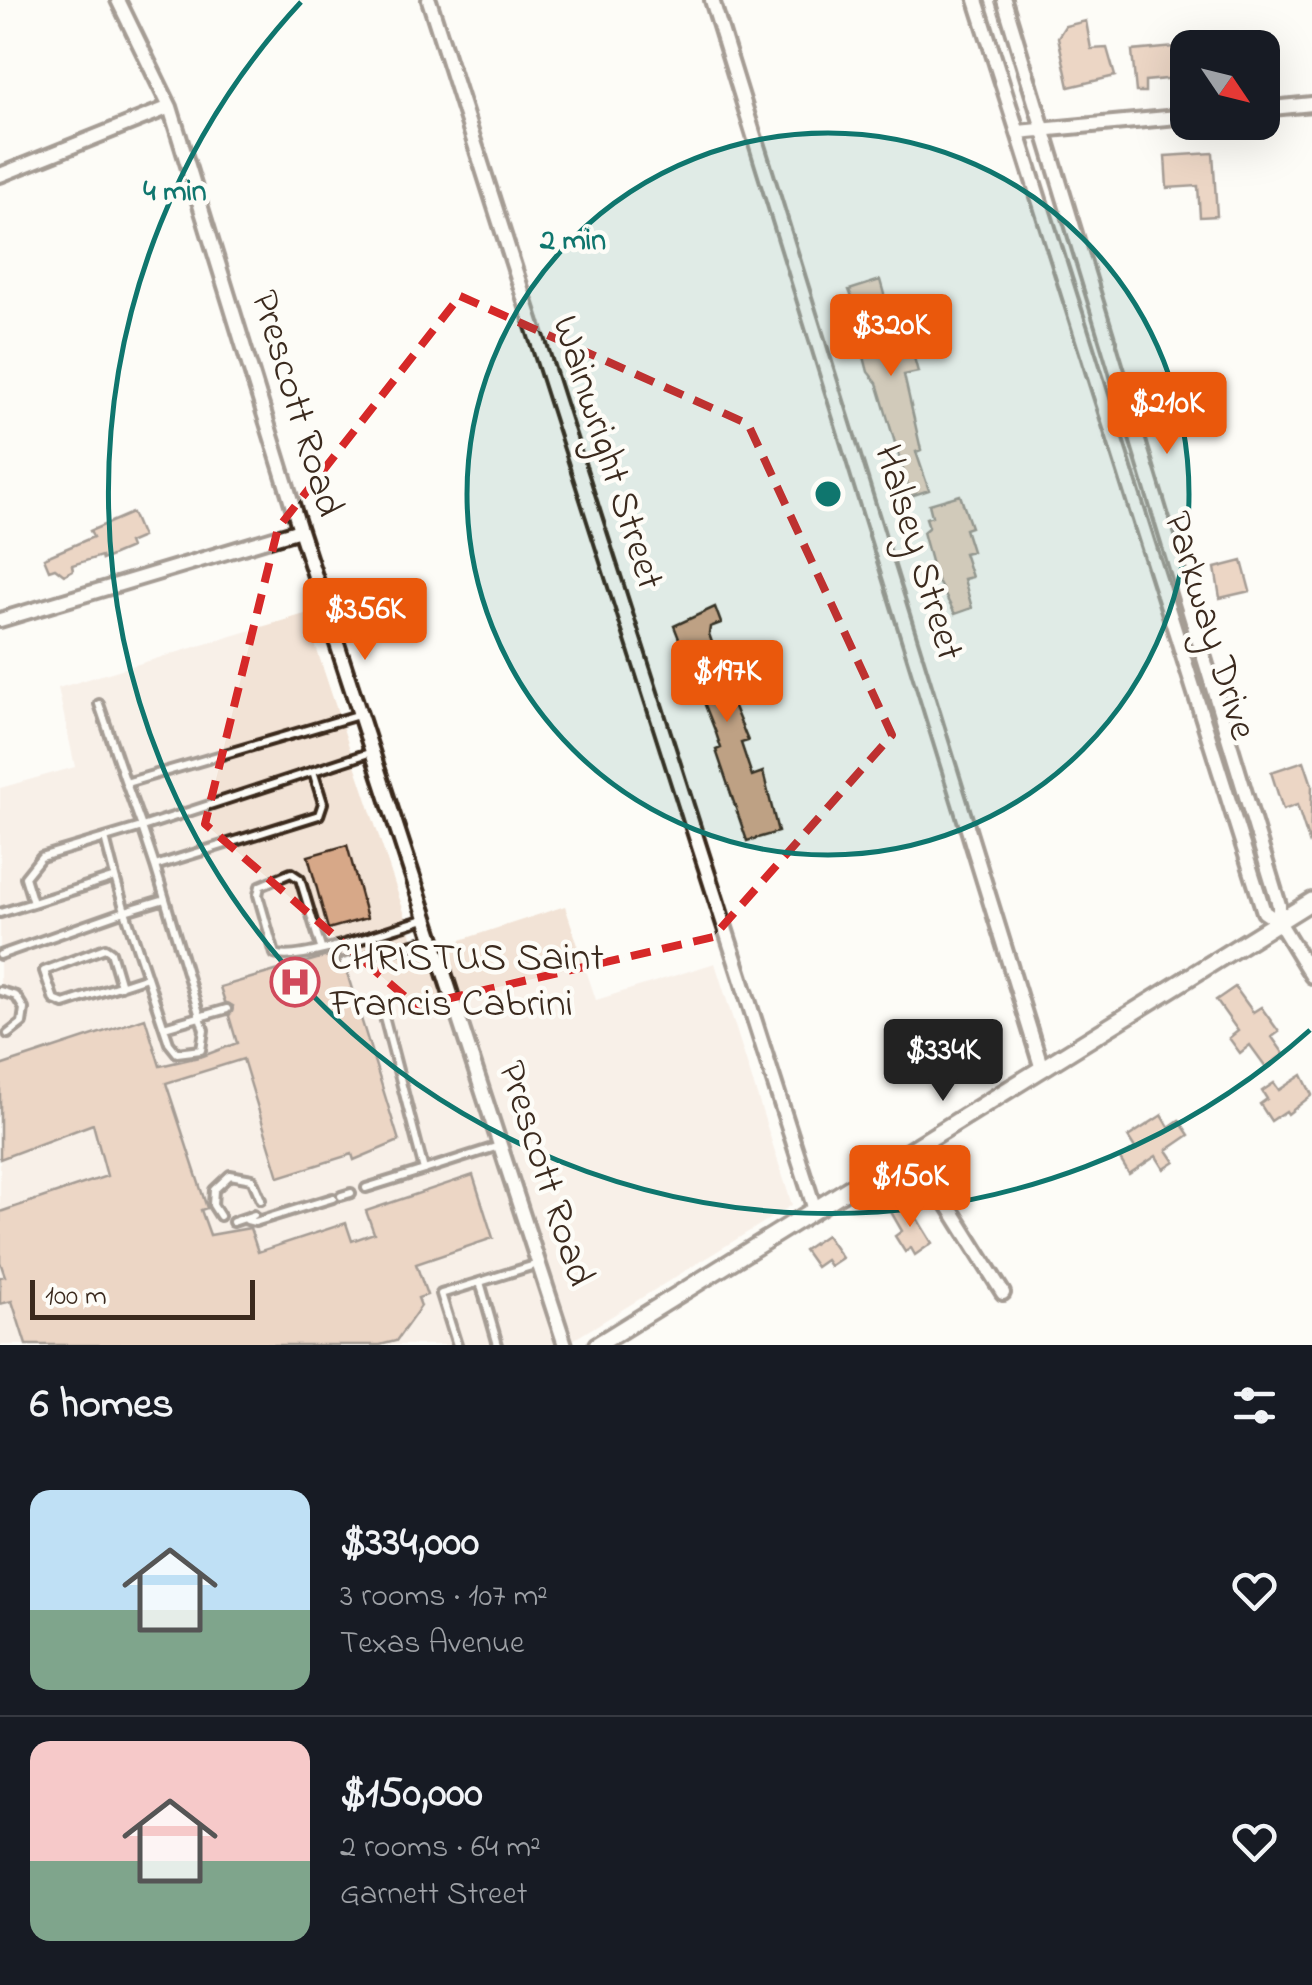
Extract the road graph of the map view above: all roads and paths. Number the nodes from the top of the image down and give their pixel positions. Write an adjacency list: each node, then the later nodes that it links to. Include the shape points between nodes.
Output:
1 (118, 0): 7 (street, Prescott Road)
2 (429, 0): 51 (street, Wainwright Street)
3 (712, 0): 44 (street, Halsey Street)
4 (976, 0): 11 (street, Parkway Drive)
5 (1004, 0): 10 (street, Parkway Drive)
6 (1312, 104): 8 (street)
7 (170, 107): 12 (street); 13 (street, Prescott Road)
8 (1280, 107)
9 (1170, 118): 10 (street)
10 (1046, 128): 11 (street); 30 (street, Parkway Drive)
11 (1018, 132): 30 (street, Parkway Drive, via 1264,912)
12 (0, 175)
13 (300, 530): 14 (street); 16 (street, Prescott Road)
14 (0, 620)
15 (99, 704): 19 (lane)
16 (360, 714): 17 (street, Prescott Road); 19 (lane)
17 (372, 752): 18 (lane); 29 (street, Prescott Road)
18 (313, 771): 20 (lane); 22 (lane, via 319,814)
19 (126, 783): 20 (lane)
20 (142, 828): 21 (lane); 22 (lane)
21 (105, 838): 23 (lane); 26 (lane, via 30,866 24,877)
22 (156, 866): 24 (lane)
23 (115, 878): 26 (lane); 27 (lane)
24 (165, 899): 27 (lane); 41 (lane)
25 (1312, 901): 30 (street)
26 (33, 903): 28 (lane)
27 (125, 911): 33 (lane); 36 (lane)
28 (0, 913)
29 (426, 918): 31 (street, Prescott Road); 32 (lane)
30 (1279, 922): 35 (street, Parkway Drive); 44 (street)
31 (433, 939): 34 (lane); 45 (street, Prescott Road)
32 (320, 948): 32 (lane, via 285,958 275,954 260,886 291,874 300,879)
33 (0, 955)
34 (347, 964)
35 (1312, 976)
36 (147, 977): 37 (lane); 42 (lane)
37 (121, 986): 37 (lane, via 64,1004 54,1000 44,971 105,948)
38 (0, 992): 43 (lane, via 16,996 24,1009 22,1024)
39 (225, 1008): 41 (lane)
40 (382, 1009): 47 (lane)
41 (200, 1015): 42 (lane); 42 (lane, via 206,1042 188,1055 177,1053)
42 (164, 1027)
43 (8, 1034)
44 (1042, 1069): 46 (street)
45 (500, 1146): 47 (lane); 54 (street, Prescott Road)
46 (913, 1149): 51 (street); 56 (street)
47 (424, 1170): 48 (lane)
48 (366, 1188)
49 (351, 1192): 53 (lane, via 255,1222)
50 (261, 1200): 52 (lane, via 252,1179 230,1174 214,1190)
51 (815, 1210): 60 (street)
52 (220, 1216)
53 (234, 1222)
54 (539, 1264): 55 (lane); 59 (street, Prescott Road)
55 (480, 1282): 57 (lane, via 441,1294); 58 (lane)
56 (1002, 1293)
57 (457, 1345)
58 (498, 1345)
59 (566, 1345)
60 (597, 1345)

